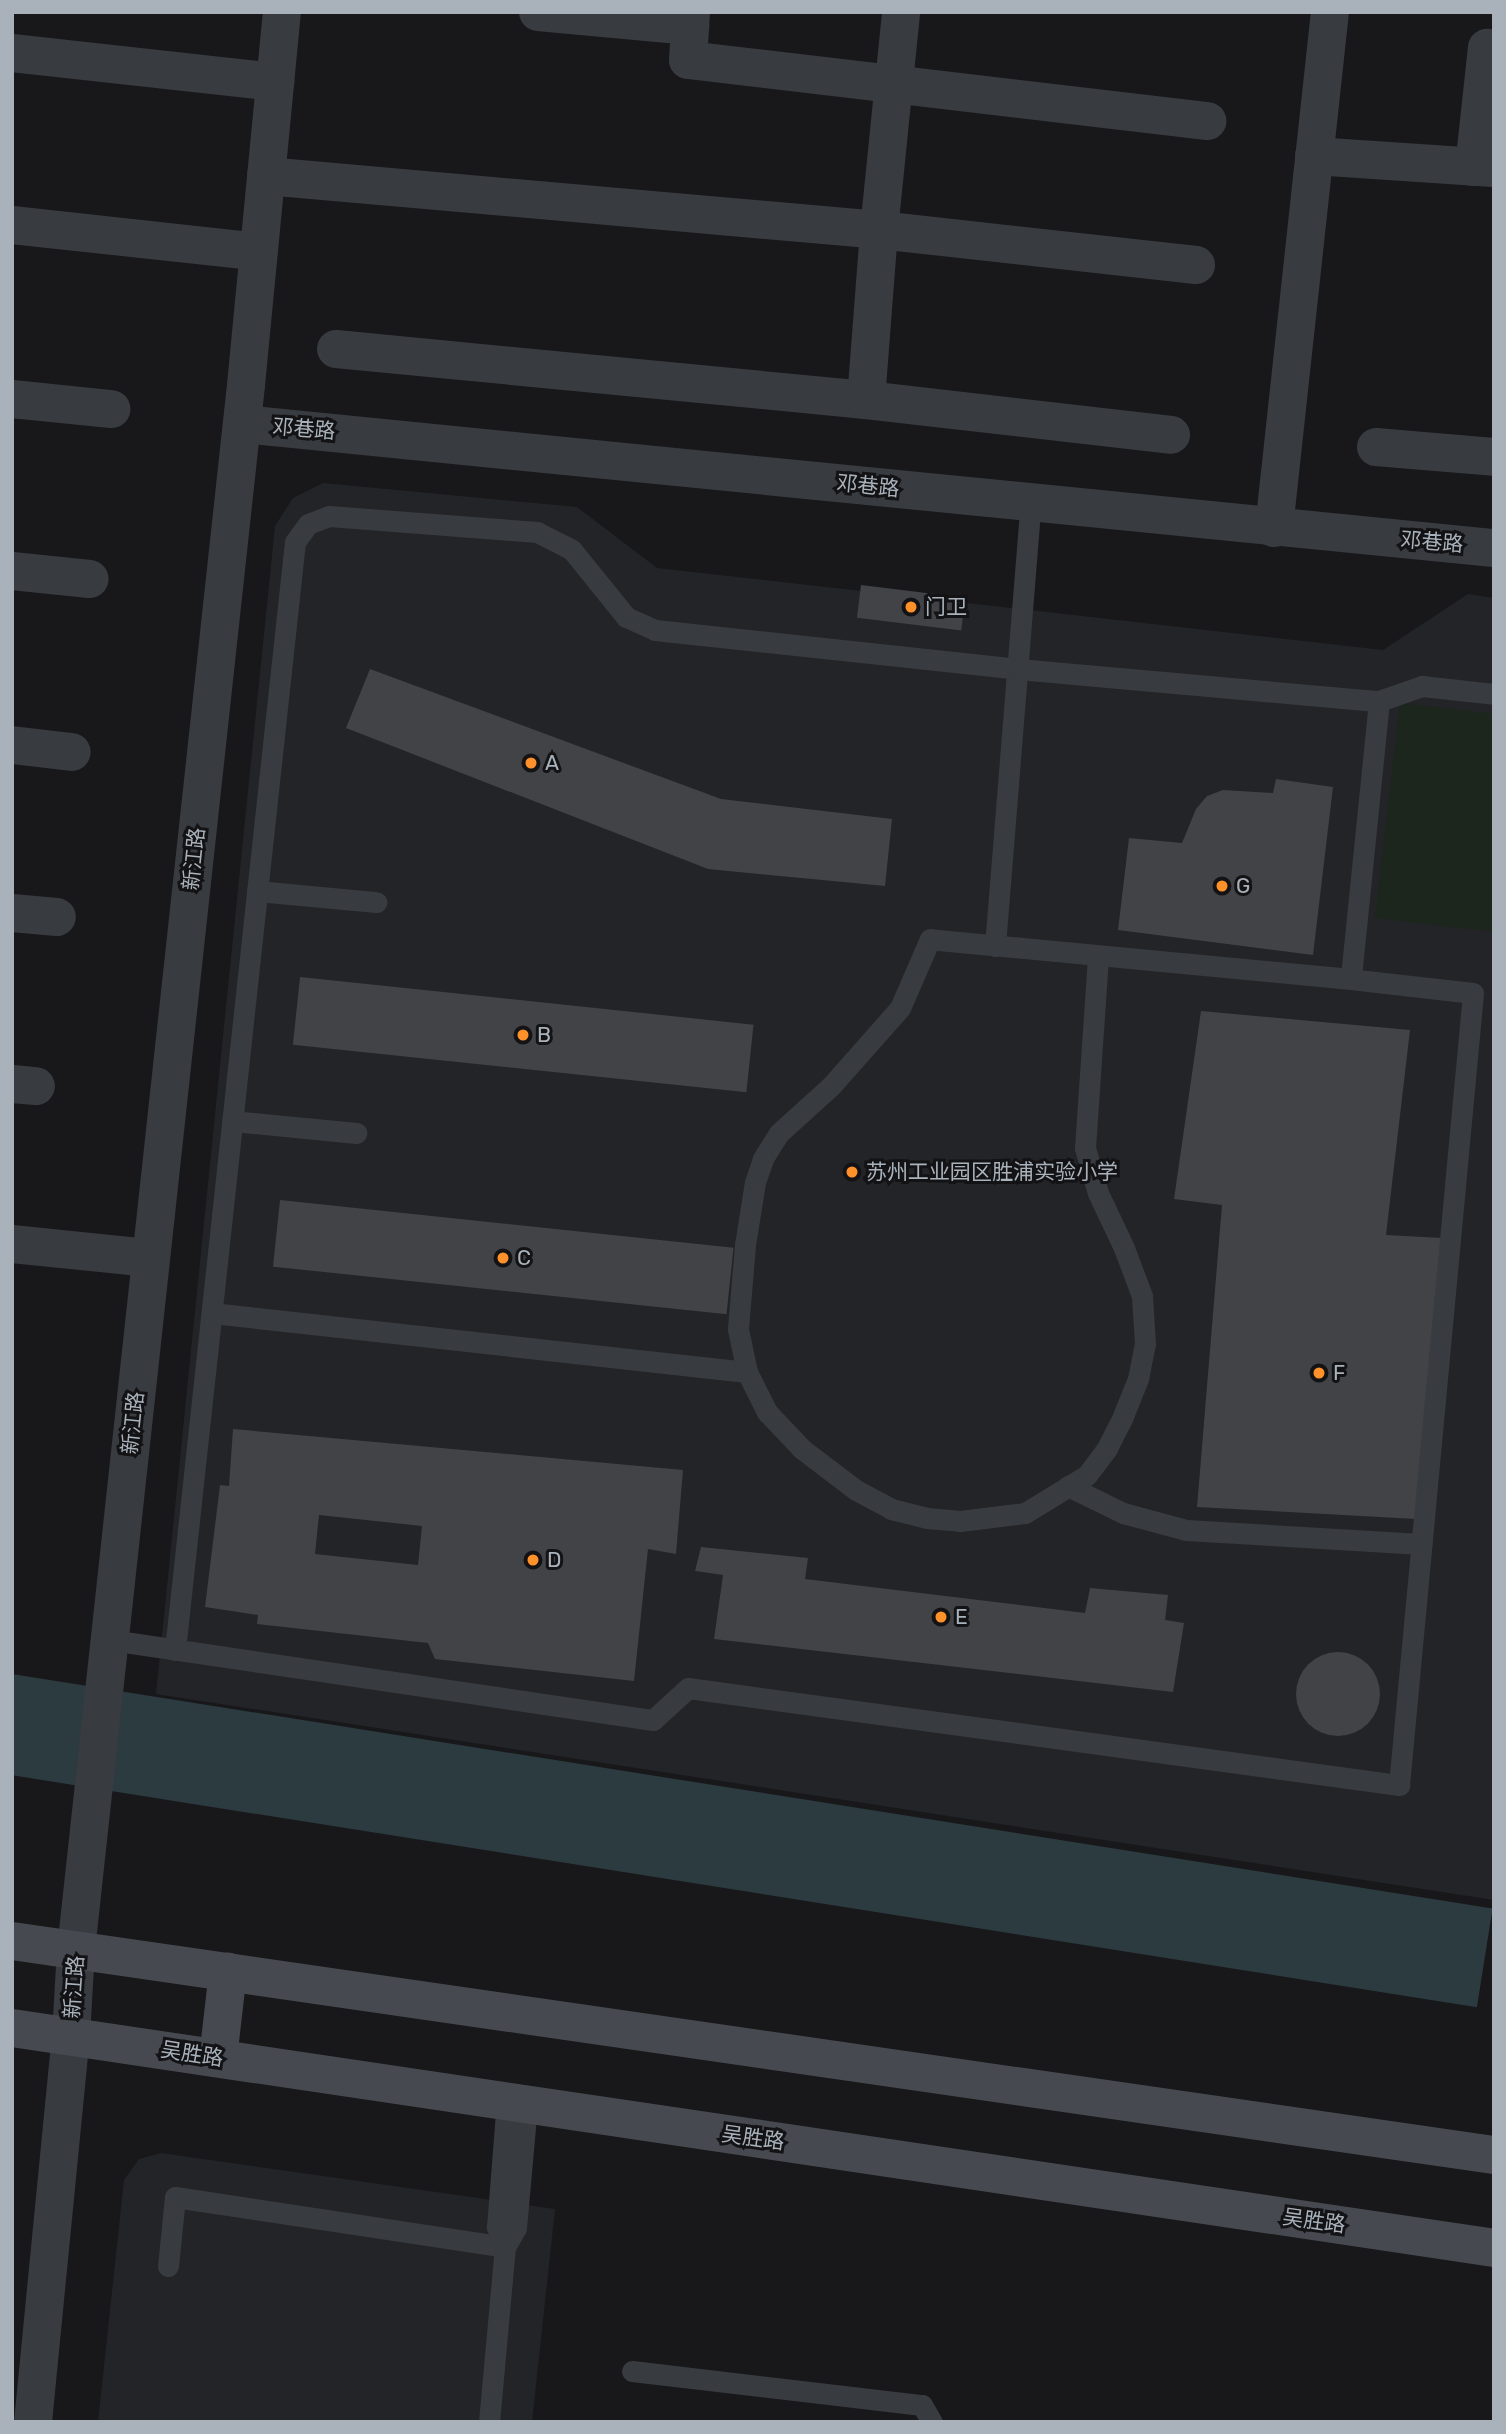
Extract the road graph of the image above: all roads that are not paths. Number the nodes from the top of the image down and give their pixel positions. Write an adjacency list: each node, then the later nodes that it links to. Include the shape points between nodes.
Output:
1 (282, 12): 8 (street, 新江路)
2 (538, 12): 5 (street)
3 (901, 12): 9 (street)
4 (1330, 12): 11 (street)
5 (691, 19): 9 (street, via 688,60)
6 (1487, 48): 12 (street)
7 (12, 53): 8 (street)
8 (275, 82): 13 (street, 新江路)
9 (893, 84): 10 (street); 15 (street)
10 (1207, 121)
11 (1314, 156): 12 (street); 27 (street)
12 (1484, 167)
13 (266, 176): 15 (street); 16 (street, 新江路)
14 (12, 225): 16 (street)
15 (879, 230): 17 (street); 20 (street)
16 (259, 252): 22 (street, 新江路)
17 (1196, 265)
18 (336, 349): 20 (street)
19 (12, 399): 21 (street)
20 (866, 400): 23 (street)
21 (111, 410)
22 (242, 424): 26 (street, 邓巷路); 46 (street, 新江路)
23 (1171, 435)
24 (1376, 447): 25 (street)
25 (1494, 457)
26 (1031, 502): 27 (street, 邓巷路); 31 (lane)
27 (1274, 528): 28 (street, 邓巷路)
28 (1494, 548)
29 (12, 571): 30 (street)
30 (90, 579)
31 (1018, 669): 33 (lane); 36 (lane, via 655,630 626,617 572,550 537,532 329,516 308,524 295,542); 40 (lane)
32 (1494, 694): 33 (lane, via 1422,686)
33 (1379, 701): 42 (lane)
34 (12, 746): 35 (street)
35 (72, 752)
36 (257, 891): 37 (lane); 43 (lane)
37 (376, 902)
38 (12, 913): 39 (street)
39 (57, 917)
40 (995, 946): 41 (lane); 48 (lane, via 930,939 900,1008 831,1086 779,1133 763,1159 755,1182 738,1329)
41 (1098, 956): 42 (lane); 49 (lane, via 1085,1148 1098,1193 1142,1296 1145,1344 1138,1379 1107,1448 1087,1475)
42 (1351, 979): 50 (lane, via 1473,993)
43 (232, 1121): 44 (lane); 47 (lane)
44 (356, 1133)
45 (12, 1244): 46 (street)
46 (149, 1258): 52 (street, 新江路)
47 (212, 1313): 48 (lane); 51 (lane)
48 (747, 1372): 49 (lane, via 767,1412 802,1448 856,1490 891,1509 927,1518 991,1519 1025,1513)
49 (1068, 1486): 50 (lane, via 1123,1513 1186,1530)
50 (1422, 1544): 51 (lane, via 1399,1785 688,1688 653,1720)
51 (175, 1650): 52 (lane)
52 (109, 1659): 54 (street, 新江路)
53 (12, 1941): 54 (main road)
54 (76, 1950): 55 (main road); 57 (street, 新江路)
55 (228, 1972): 58 (main road); 60 (main road)
56 (12, 2028): 57 (main road, 吴胜路)
57 (71, 2036): 58 (main road, 吴胜路); 65 (street, 新江路)
58 (218, 2058): 59 (main road, 吴胜路)
59 (517, 2103): 61 (lane, via 497,2227); 62 (main road, 吴胜路)
60 (1494, 2155)
61 (505, 2247): 63 (lane, via 175,2197); 66 (lane)
62 (1494, 2248)
63 (167, 2266)
64 (632, 2371): 67 (lane, via 922,2405)
65 (33, 2422)
66 (489, 2422)
67 (932, 2422)

